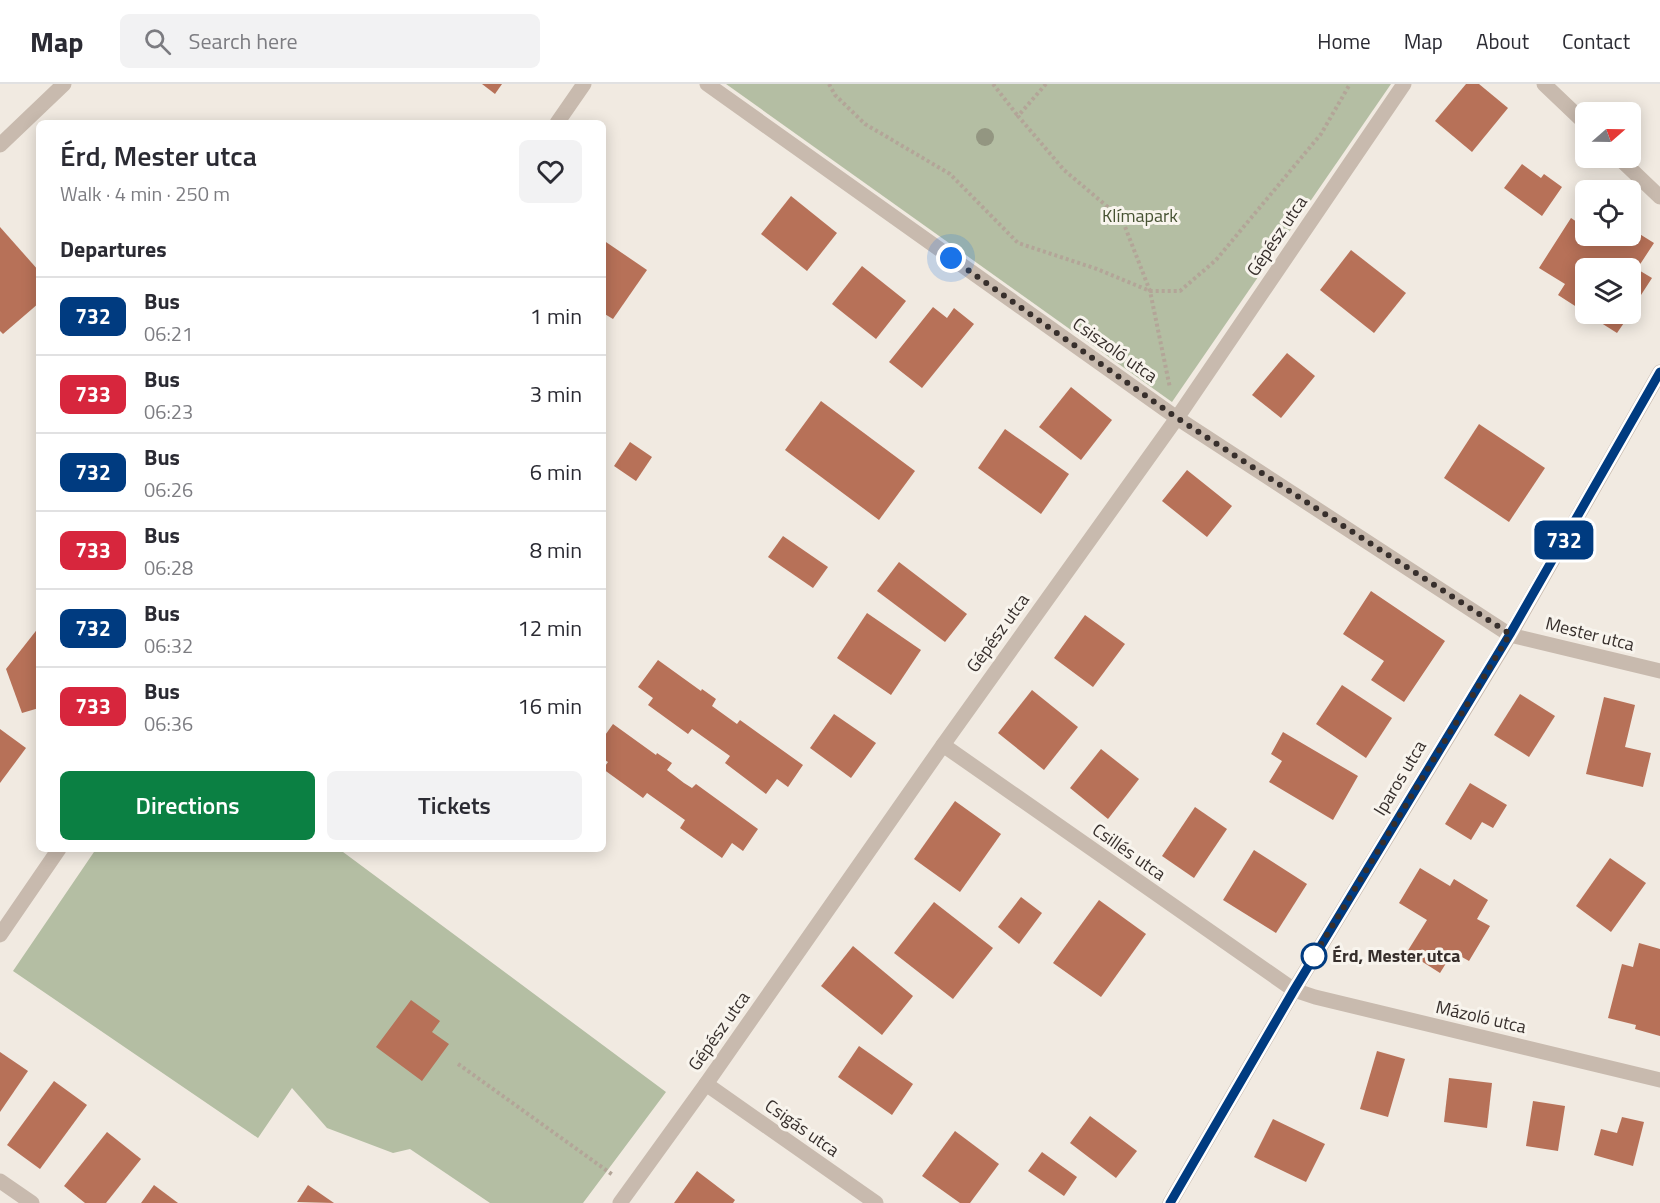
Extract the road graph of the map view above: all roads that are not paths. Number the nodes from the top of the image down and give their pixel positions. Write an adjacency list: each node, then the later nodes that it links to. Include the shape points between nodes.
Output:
1 (64, 84): 8 (street)
2 (584, 84): 7 (street)
3 (707, 84): 12 (street, Csiszoló utca)
4 (1404, 84): 12 (street, Gépész utca)
5 (1544, 84): 6 (street)
6 (1575, 114)
7 (559, 120)
8 (0, 145)
9 (1630, 168): 10 (street)
10 (1660, 197)
11 (1660, 372): 13 (street, Iparos utca)
12 (1177, 418): 13 (street, Csiszoló utca); 15 (street, Gépész utca)
13 (1510, 634): 14 (street, Mester utca); 18 (street, Iparos utca)
14 (1660, 671)
15 (942, 745): 18 (street, Csillés utca); 20 (street, Gépész utca)
16 (57, 852): 17 (street)
17 (0, 935)
18 (1294, 990): 19 (street, Mázoló utca); 25 (street, Iparos utca)
19 (1660, 1080)
20 (706, 1084): 23 (street, Gépész utca); 24 (street, Csigás utca)
21 (0, 1181): 22 (street)
22 (32, 1203)
23 (620, 1203)
24 (876, 1203)
25 (1170, 1203)

